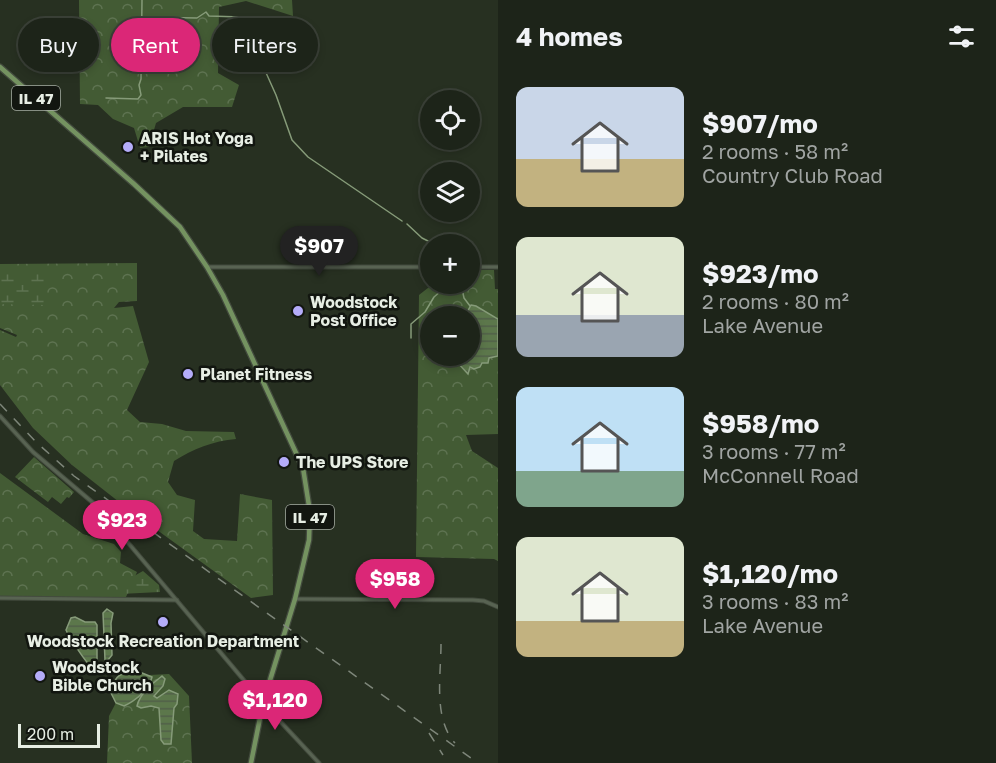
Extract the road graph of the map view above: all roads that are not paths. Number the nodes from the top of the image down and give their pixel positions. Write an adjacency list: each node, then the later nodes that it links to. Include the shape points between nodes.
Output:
1 (0, 67): 2 (main road, IL 47, via 180,227)
2 (207, 267): 3 (street); 8 (main road, IL 47, via 306,478 310,535)
3 (420, 267)
4 (480, 267): 5 (street)
5 (498, 267)
6 (0, 416): 9 (street, via 33,452 98,507)
7 (0, 598): 9 (street)
8 (295, 599): 10 (street, via 471,600); 11 (main road, IL 47)
9 (177, 600): 12 (street)
10 (498, 607)
11 (270, 683): 12 (main road, IL 47); 13 (main road)
12 (263, 703): 13 (street); 14 (main road, IL 47)
13 (276, 715): 15 (street)
14 (251, 763)
15 (319, 763)

